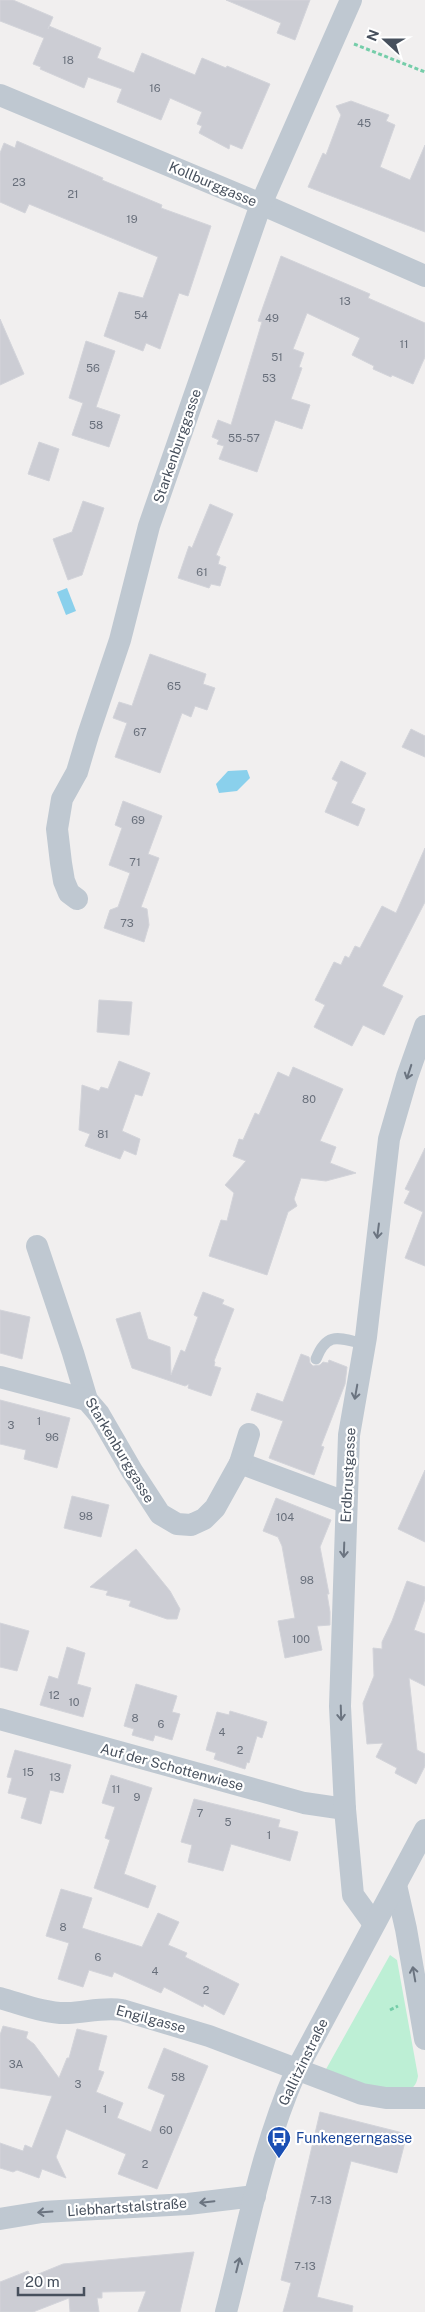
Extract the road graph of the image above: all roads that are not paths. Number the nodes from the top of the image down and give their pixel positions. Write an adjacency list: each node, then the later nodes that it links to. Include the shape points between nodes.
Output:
1 (351, 0): 3 (street, Starkenburggasse)
2 (0, 95): 3 (street, Kollburggasse)
3 (260, 204): 4 (street, Kollburggasse); 5 (street, Starkenburggasse, via 150,526 120,640 77,772 58,812 64,882 69,893)
4 (425, 276)
5 (77, 899)
6 (425, 1026): 8 (street, Erdbrustgasse, one-way to 8, via 389,1139)
7 (37, 1246): 11 (street, Starkenburggasse)
8 (364, 1344): 9 (lane, via 329,1339); 14 (street, Erdbrustgasse, one-way to 14, via 349,1435)
9 (316, 1359)
10 (0, 1377): 11 (street)
11 (87, 1400): 13 (street, Starkenburggasse, via 100,1414 150,1501 160,1514 177,1524 191,1525 204,1519 215,1508)
12 (249, 1434): 13 (street, Starkenburggasse)
13 (240, 1463): 14 (street)
14 (346, 1502): 16 (street, Erdbrustgasse, one-way to 16, via 340,1706)
15 (0, 1719): 16 (street, Auf der Schottenwiese, via 304,1803)
16 (345, 1809): 19 (street, Erdbrustgasse, via 353,1896)
17 (425, 1830): 18 (street, Gallitzinstraße)
18 (396, 1885): 19 (street, Gallitzinstraße); 21 (street, one-way to 18)
19 (374, 1924): 22 (street, Gallitzinstraße)
20 (0, 1998): 22 (street, Engilgasse, via 47,2011 67,2013 108,2008 129,2011 208,2036)
21 (425, 2039)
22 (296, 2071): 23 (street, Engilgasse, via 373,2096); 24 (street, Gallitzinstraße, via 281,2104)
23 (425, 2098)
24 (255, 2196): 25 (street, Liebhartstalstraße, one-way to 25, via 188,2204 42,2212); 26 (street, Gallitzinstraße, one-way to 24)
25 (0, 2219)
26 (226, 2312)

